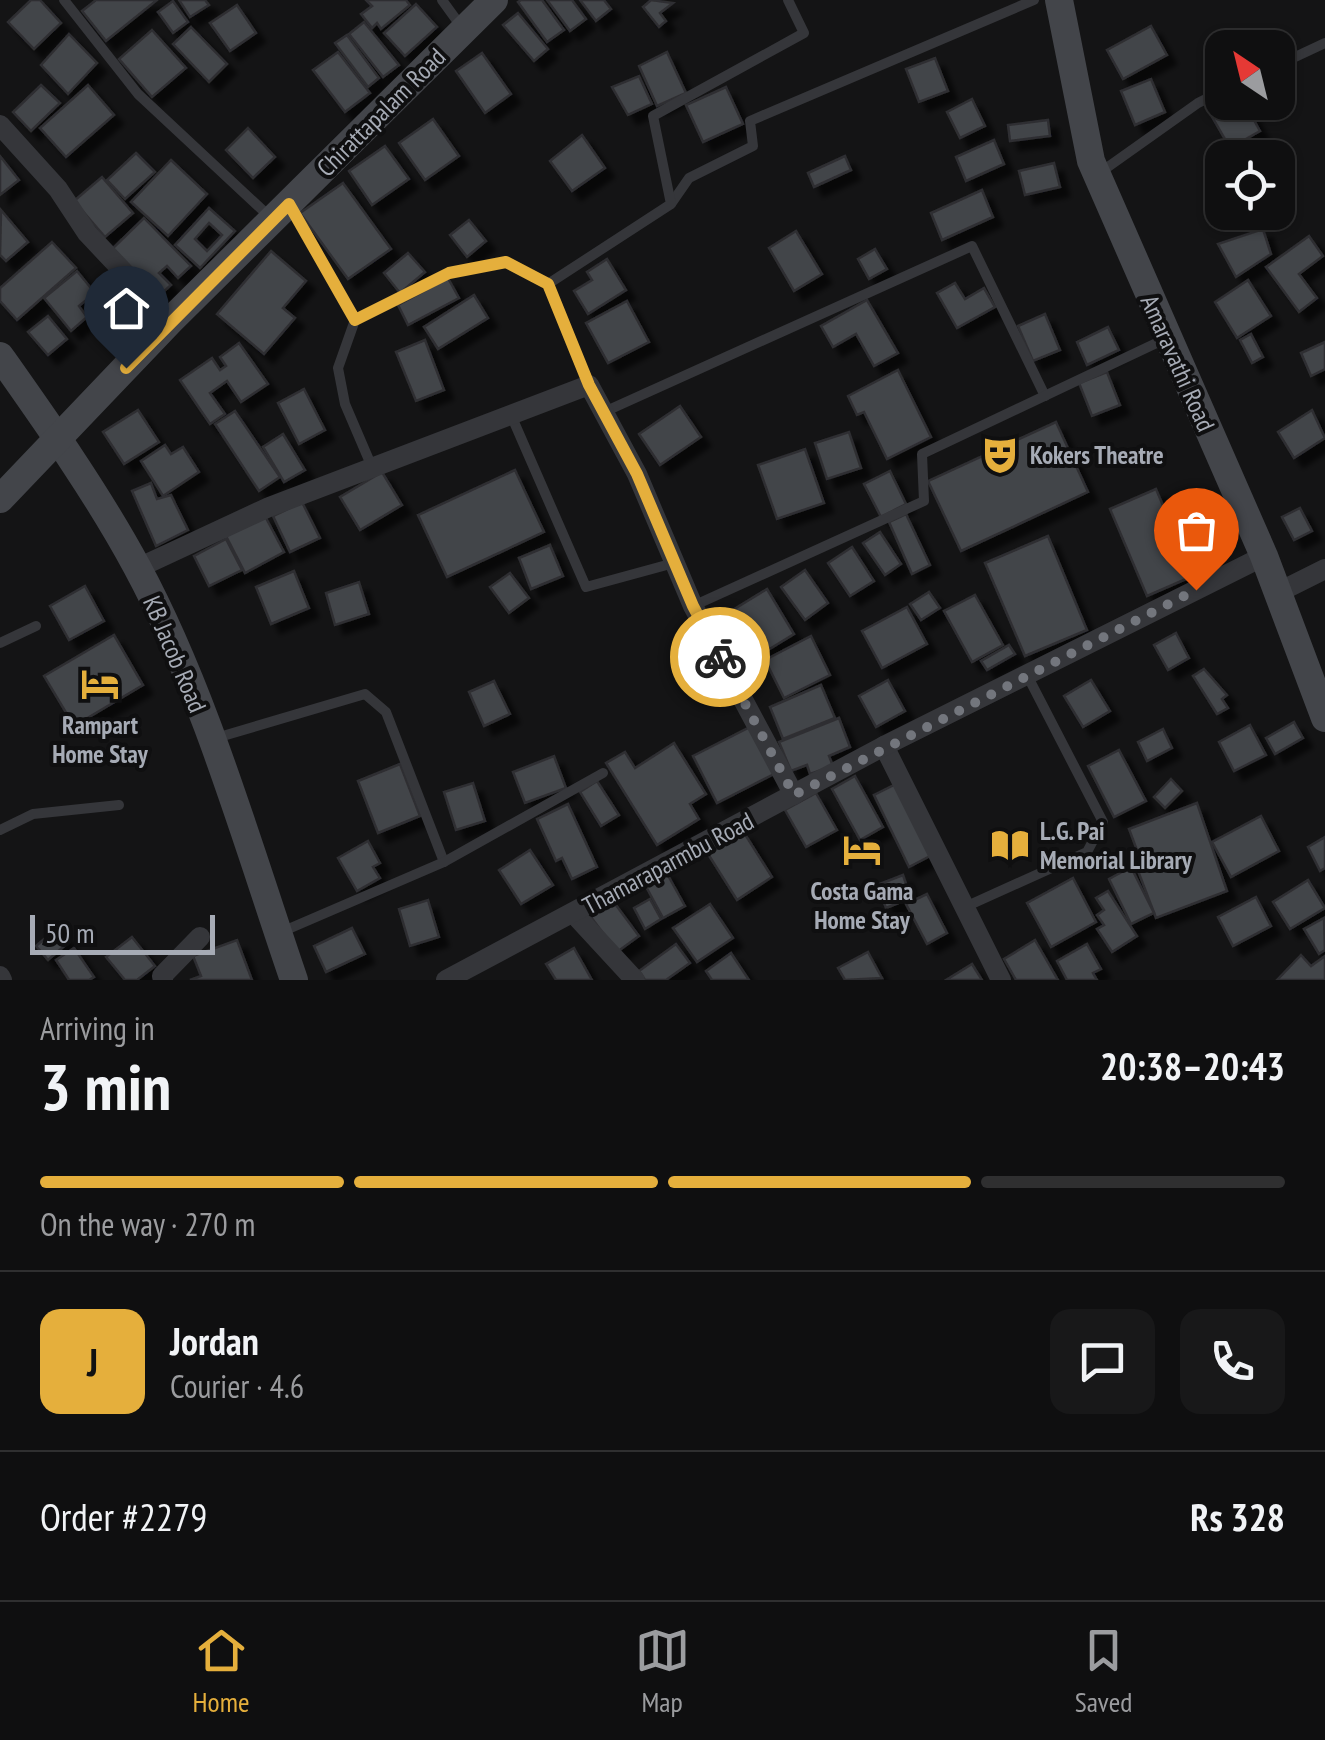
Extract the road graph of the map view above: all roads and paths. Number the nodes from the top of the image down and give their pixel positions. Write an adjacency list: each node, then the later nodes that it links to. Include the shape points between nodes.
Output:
1 (64, 0): 14 (lane, via 138,94)
2 (442, 0): 7 (lane)
3 (494, 0): 7 (main road, Chirattapalam Road)
4 (788, 0): 13 (lane, via 804,33 653,116)
5 (1034, 0): 13 (lane, via 750,121 754,146 689,178)
6 (1059, 0): 12 (main road, Amaravathi Road)
7 (464, 30): 14 (main road, Chirattapalam Road)
8 (1325, 43): 9 (lane)
9 (1295, 57)
10 (1205, 100): 12 (lane)
11 (0, 126): 17 (street)
12 (1097, 175): 18 (main road, Amaravathi Road)
13 (671, 204): 15 (lane)
14 (281, 212): 16 (lane); 17 (main road, Chirattapalam Road)
15 (548, 284): 16 (lane, via 506,262 449,273); 20 (lane)
16 (355, 320): 25 (lane, via 338,368 345,404)
17 (170, 321): 24 (main road, Chirattapalam Road)
18 (1166, 339): 21 (lane); 27 (main road, Amaravathi Road)
19 (0, 356): 24 (main road, KB Jacob Road)
20 (589, 385): 22 (street); 23 (street)
21 (1044, 396): 22 (lane, via 972,246); 32 (lane, via 922,454 924,501)
22 (604, 412): 28 (street)
23 (511, 414): 25 (street); 28 (lane, via 586,586)
24 (59, 439): 26 (main road, Chirattapalam Road); 29 (main road, KB Jacob Road)
25 (372, 467): 29 (street)
26 (0, 499)
27 (1264, 556): 31 (main road, Amaravathi Road); 35 (street, Thamaraparmbu Road)
28 (675, 563): 32 (street)
29 (138, 568): 37 (main road, KB Jacob Road)
30 (1325, 569): 31 (street)
31 (1279, 592): 36 (main road, Amaravathi Road)
32 (693, 606): 40 (street)
33 (36, 626): 34 (lane)
34 (0, 643)
35 (1027, 674): 38 (street, Thamaraparmbu Road); 44 (lane, via 1103,822 1087,852)
36 (1325, 718)
37 (210, 740): 43 (lane, via 365,694 386,712); 46 (main road, KB Jacob Road)
38 (884, 746): 40 (street, Thamaraparmbu Road); 44 (street)
39 (604, 772): 43 (lane)
40 (794, 795): 45 (street, Thamaraparmbu Road)
41 (119, 804): 42 (lane, via 33,814)
42 (0, 830)
43 (444, 862): 46 (lane)
44 (965, 907): 52 (street)
45 (574, 914): 50 (street, Thamaraparmbu Road); 51 (street)
46 (278, 933): 49 (main road, KB Jacob Road)
47 (200, 937): 48 (street)
48 (163, 980)
49 (294, 980)
50 (446, 980)
51 (635, 980)
52 (1001, 980)

